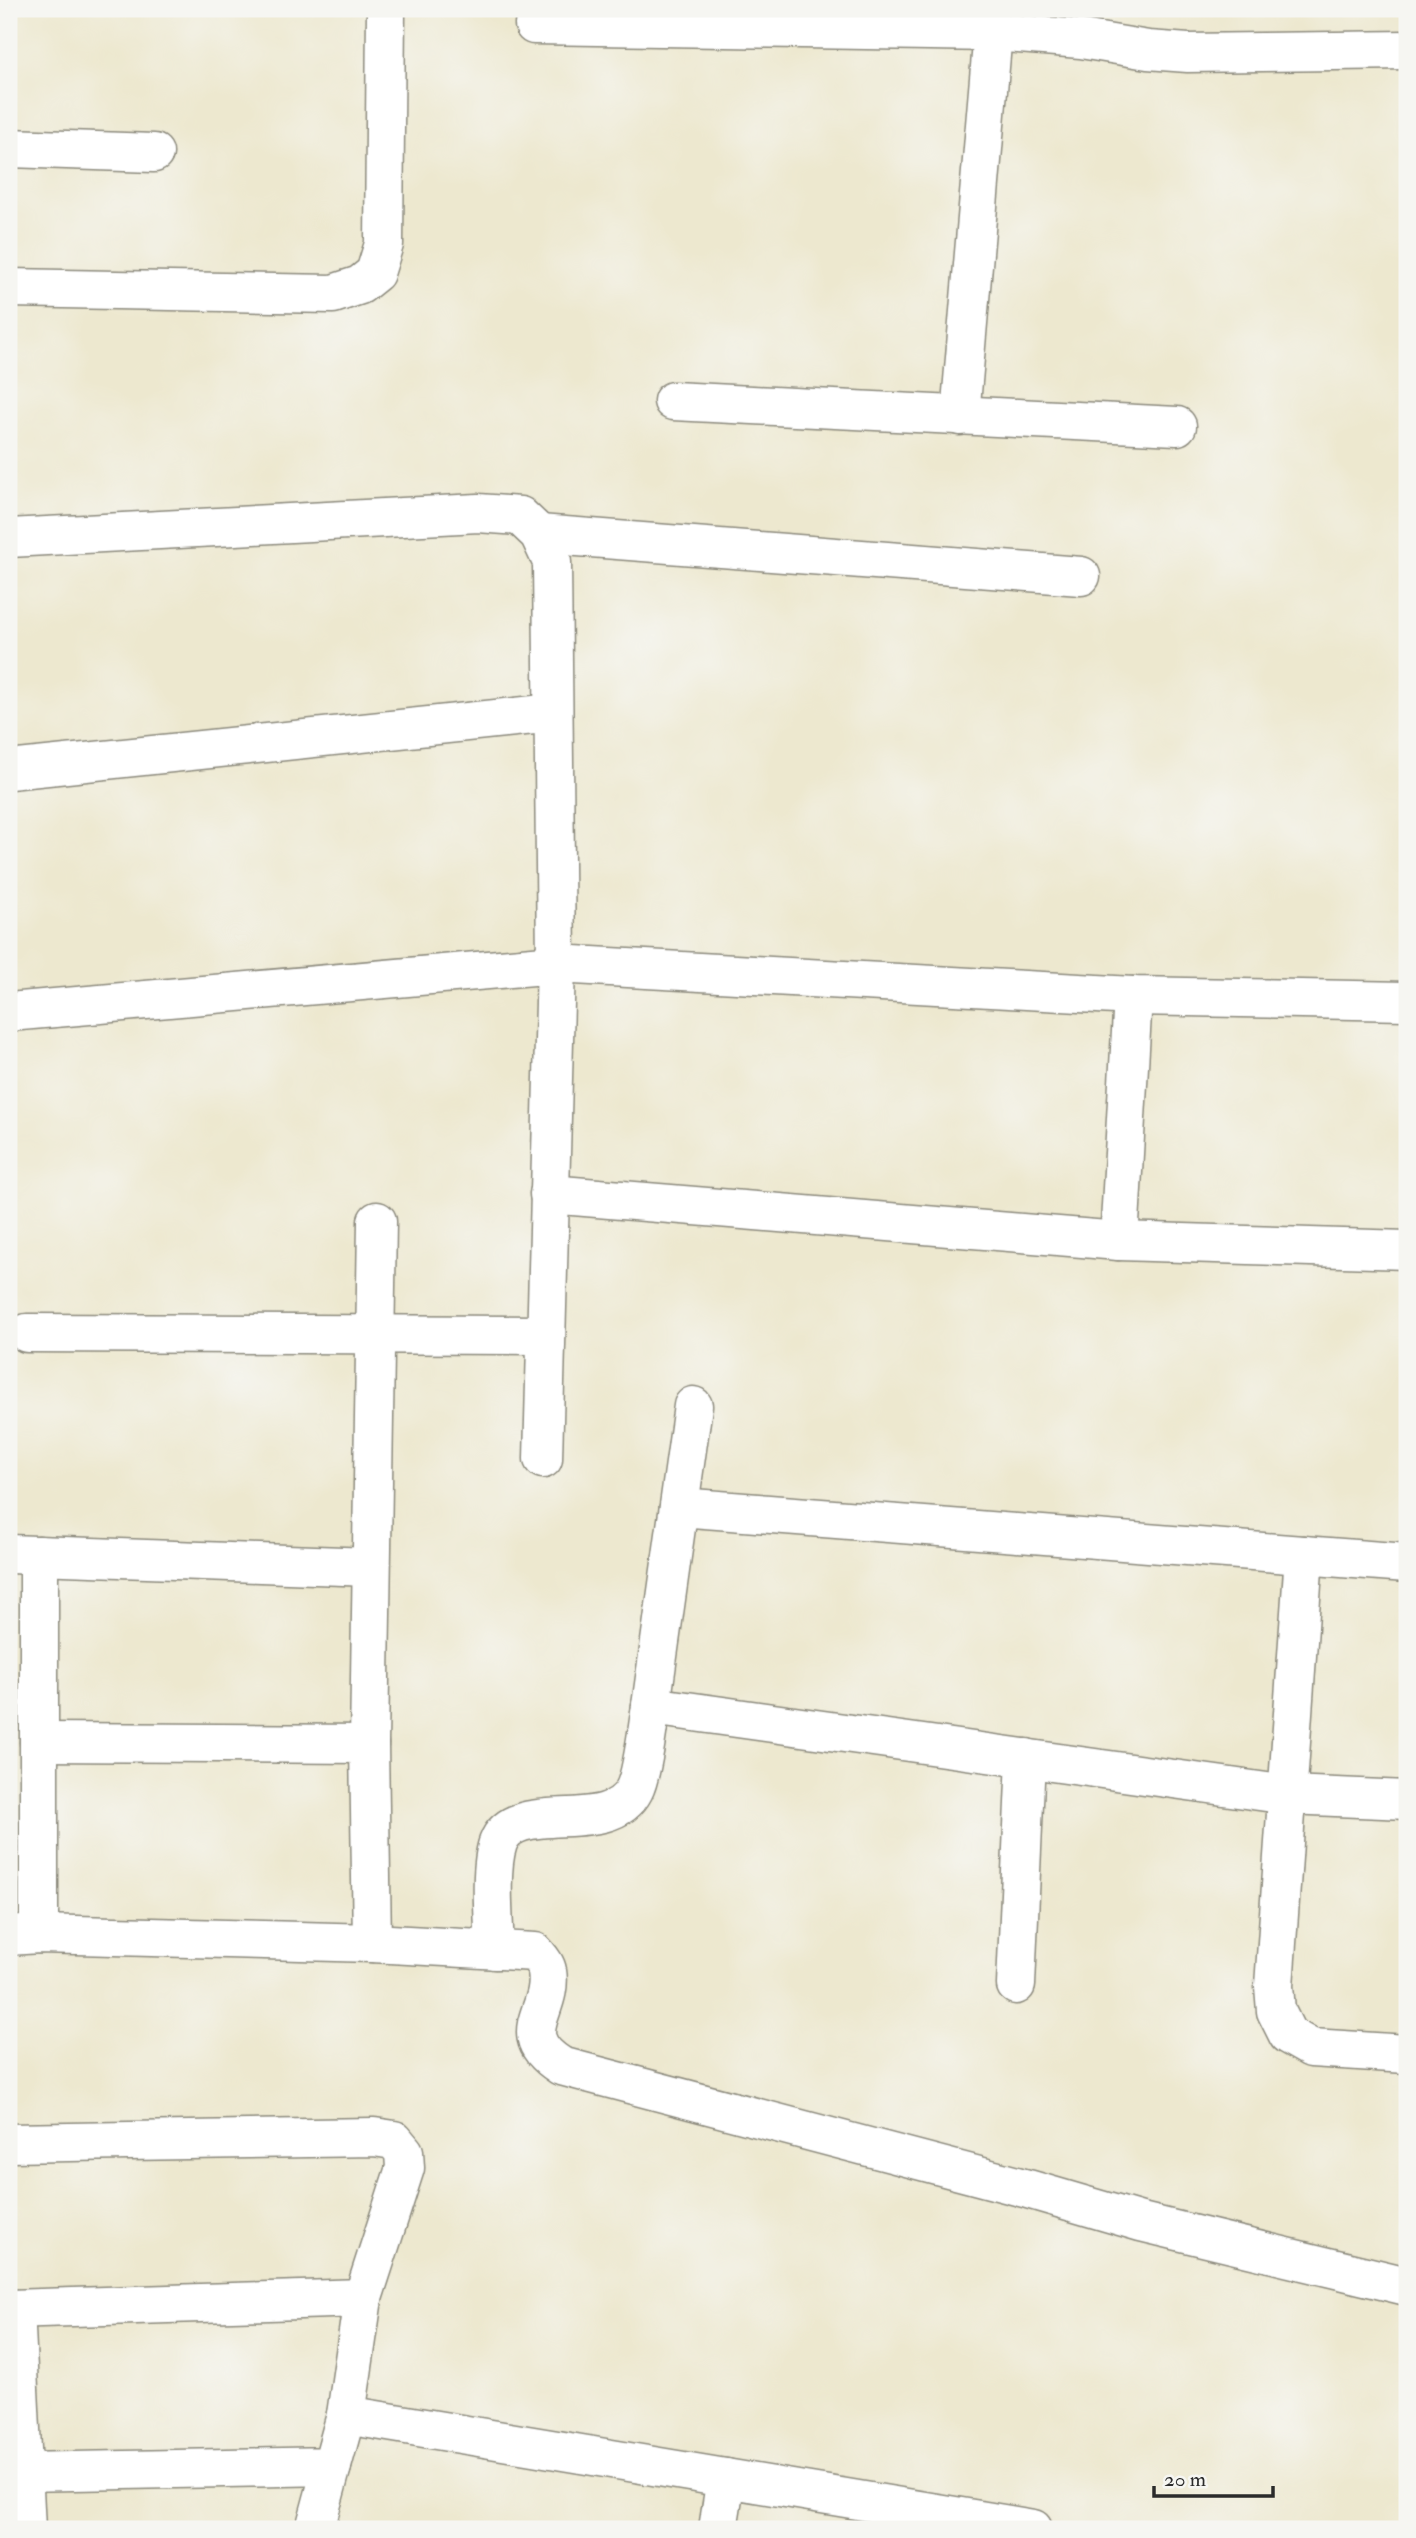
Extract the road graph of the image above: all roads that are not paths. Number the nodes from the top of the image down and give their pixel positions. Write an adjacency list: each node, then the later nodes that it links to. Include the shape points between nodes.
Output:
1 (386, 9): 8 (street, via 384,244 375,273 360,285 333,294)
2 (687, 17): 3 (street); 4 (street)
3 (534, 25)
4 (993, 32): 5 (street, via 1188,53); 10 (street)
5 (1407, 50)
6 (9, 148): 7 (street)
7 (154, 153)
8 (9, 288)
9 (673, 401): 10 (street)
10 (960, 416): 11 (street)
11 (1177, 426)
12 (538, 534): 13 (street, via 520,516 478,513); 14 (street); 15 (street, via 552,562)
13 (9, 538)
14 (1081, 576)
15 (553, 713): 16 (street); 17 (street)
16 (9, 770)
17 (556, 964): 18 (street); 20 (street); 21 (street)
18 (1133, 996): 19 (street); 23 (street)
19 (1407, 1001)
20 (9, 1012)
21 (549, 1194): 23 (street); 27 (street)
22 (377, 1222): 26 (street)
23 (1119, 1241): 24 (street)
24 (1407, 1250)
25 (27, 1333): 26 (street)
26 (375, 1334): 27 (street); 34 (street)
27 (546, 1335): 29 (street)
28 (693, 1406): 30 (street)
29 (543, 1459)
30 (679, 1507): 32 (street); 35 (street)
31 (24, 1555): 34 (street); 36 (street)
32 (1304, 1555): 33 (street); 39 (street)
33 (1407, 1563)
34 (371, 1567): 37 (street)
35 (652, 1706): 38 (street); 43 (street, via 635,1789 623,1807 609,1813 512,1825 499,1840 494,1860)
36 (39, 1742): 37 (street); 41 (street)
37 (369, 1744): 42 (street)
38 (1026, 1758): 39 (street); 44 (street)
39 (1287, 1795): 40 (street); 45 (street, via 1276,2011 1288,2035 1311,2048)
40 (1407, 1800)
41 (24, 1935): 42 (street)
42 (372, 1943): 43 (street)
43 (495, 1950): 47 (street, via 535,1952 547,1968 534,2035 544,2055 561,2066 1141,2222)
44 (1016, 1985)
45 (1407, 2054)
46 (9, 2143): 48 (street, via 394,2140 404,2152 405,2168)
47 (1407, 2286)
48 (363, 2298): 49 (street); 50 (street)
49 (12, 2309): 52 (street)
50 (346, 2415): 51 (street); 53 (street)
51 (332, 2466): 52 (street); 55 (street)
52 (23, 2472): 54 (street)
53 (726, 2478): 56 (street); 57 (street)
54 (26, 2529)
55 (315, 2529)
56 (718, 2529)
57 (1033, 2529)

